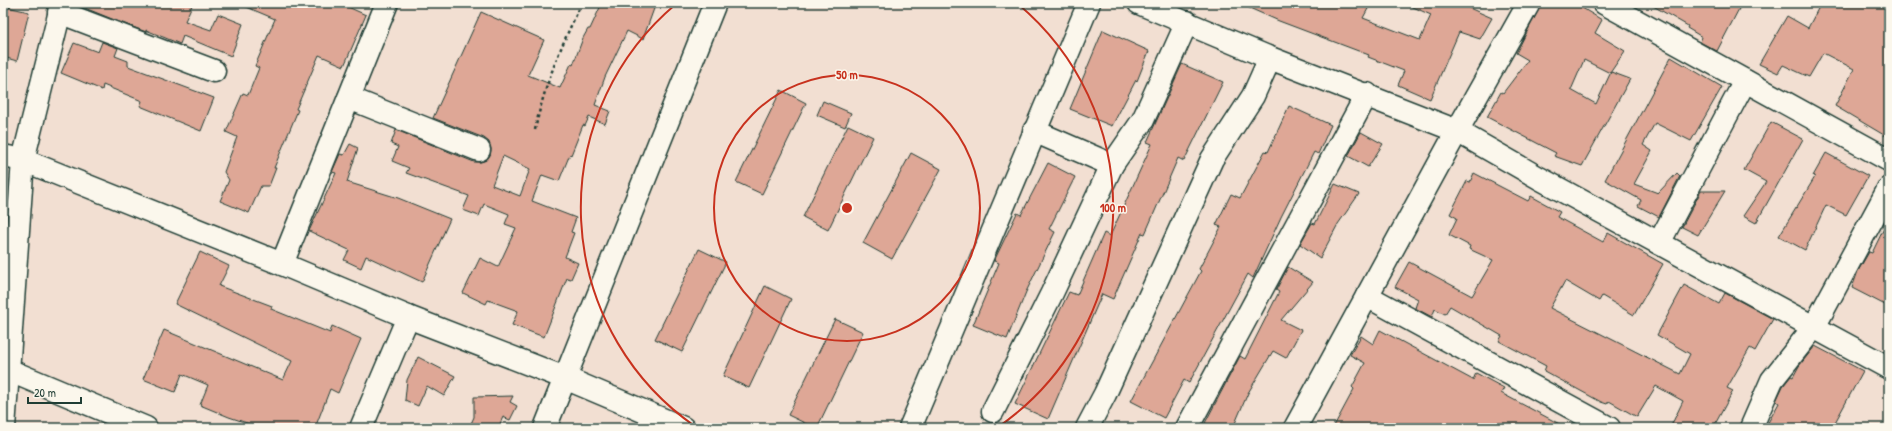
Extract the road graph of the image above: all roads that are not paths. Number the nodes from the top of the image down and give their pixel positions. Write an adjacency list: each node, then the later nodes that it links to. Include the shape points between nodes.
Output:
1 (387, 3): 13 (street)
2 (715, 3): 28 (street)
3 (1089, 3): 14 (street)
4 (1139, 3): 8 (street)
5 (1529, 3): 15 (street)
6 (1604, 3): 11 (street)
7 (61, 8): 10 (street); 17 (street)
8 (1187, 22): 9 (street); 19 (street, via 1143,120)
9 (1270, 58): 12 (street); 36 (street, via 1252,96 1212,159)
10 (214, 71)
11 (1746, 81): 18 (street); 21 (street)
12 (1367, 94): 15 (street); 37 (street)
13 (349, 98): 16 (street); 22 (street)
14 (1034, 131): 19 (street); 35 (street)
15 (1457, 131): 21 (street); 23 (street)
16 (479, 150)
17 (13, 158): 22 (street); 27 (street)
18 (1889, 160)
19 (1112, 165): 29 (street)
20 (1889, 188): 25 (street)
21 (1659, 243): 25 (street)
22 (282, 264): 24 (street)
23 (1367, 296): 38 (street); 39 (street)
24 (408, 317): 28 (street); 32 (street)
25 (1814, 327): 26 (street); 40 (street, via 1772,380)
26 (1889, 367)
27 (8, 370): 30 (street); 31 (street)
28 (565, 378): 33 (street); 34 (street)
29 (993, 411)
30 (4, 428)
31 (146, 428)
32 (361, 428)
33 (545, 428)
34 (683, 428)
35 (910, 428)
36 (1087, 428)
37 (1187, 428)
38 (1295, 428)
39 (1608, 428)
40 (1751, 428)

